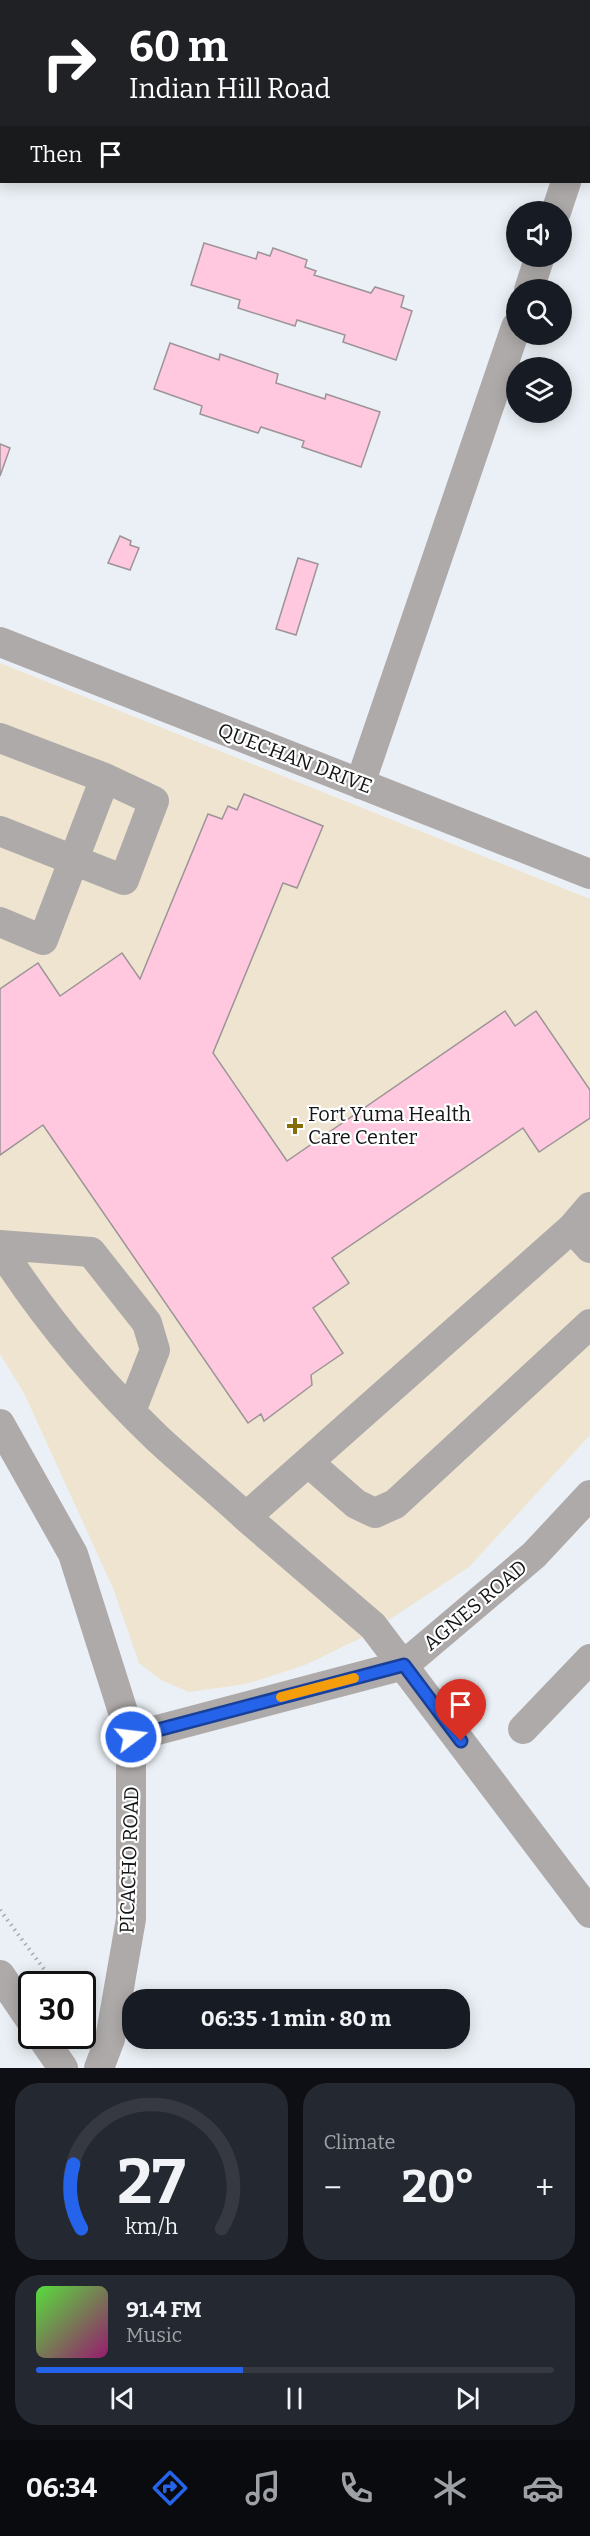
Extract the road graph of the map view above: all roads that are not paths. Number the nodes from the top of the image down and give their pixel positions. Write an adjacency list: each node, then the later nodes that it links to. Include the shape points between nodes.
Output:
1 (566, 183): 2 (street)
2 (560, 201)
3 (510, 345): 7 (street)
4 (0, 642): 7 (street, QUECHAN DRIVE)
5 (0, 738): 6 (street)
6 (105, 778): 9 (street); 9 (street, via 154,801 124,880)
7 (360, 784): 10 (street, QUECHAN DRIVE)
8 (0, 831): 9 (street)
9 (74, 860): 11 (street, via 43,940)
10 (590, 874)
11 (0, 922)
12 (584, 1228): 17 (street)
13 (0, 1247): 15 (street, via 42,1309); 15 (street, via 91,1252 147,1323 154,1350)
14 (590, 1323): 17 (street, via 395,1504 375,1513 356,1504)
15 (131, 1411): 19 (street)
16 (0, 1424): 23 (street, PICACHO ROAD, via 73,1554)
17 (308, 1462): 19 (street)
18 (590, 1495): 21 (street, AGNES ROAD, via 534,1555)
19 (246, 1516): 21 (street, via 373,1626)
20 (590, 1659): 22 (street)
21 (404, 1665): 23 (street, AGNES ROAD); 24 (street)
22 (523, 1729)
23 (131, 1737): 29 (street, PICACHO ROAD, via 131,1919 110,2038)
24 (590, 1913)
25 (0, 1975): 26 (street)
26 (18, 2001)
27 (50, 2049): 28 (street)
28 (63, 2068)
29 (99, 2068)

